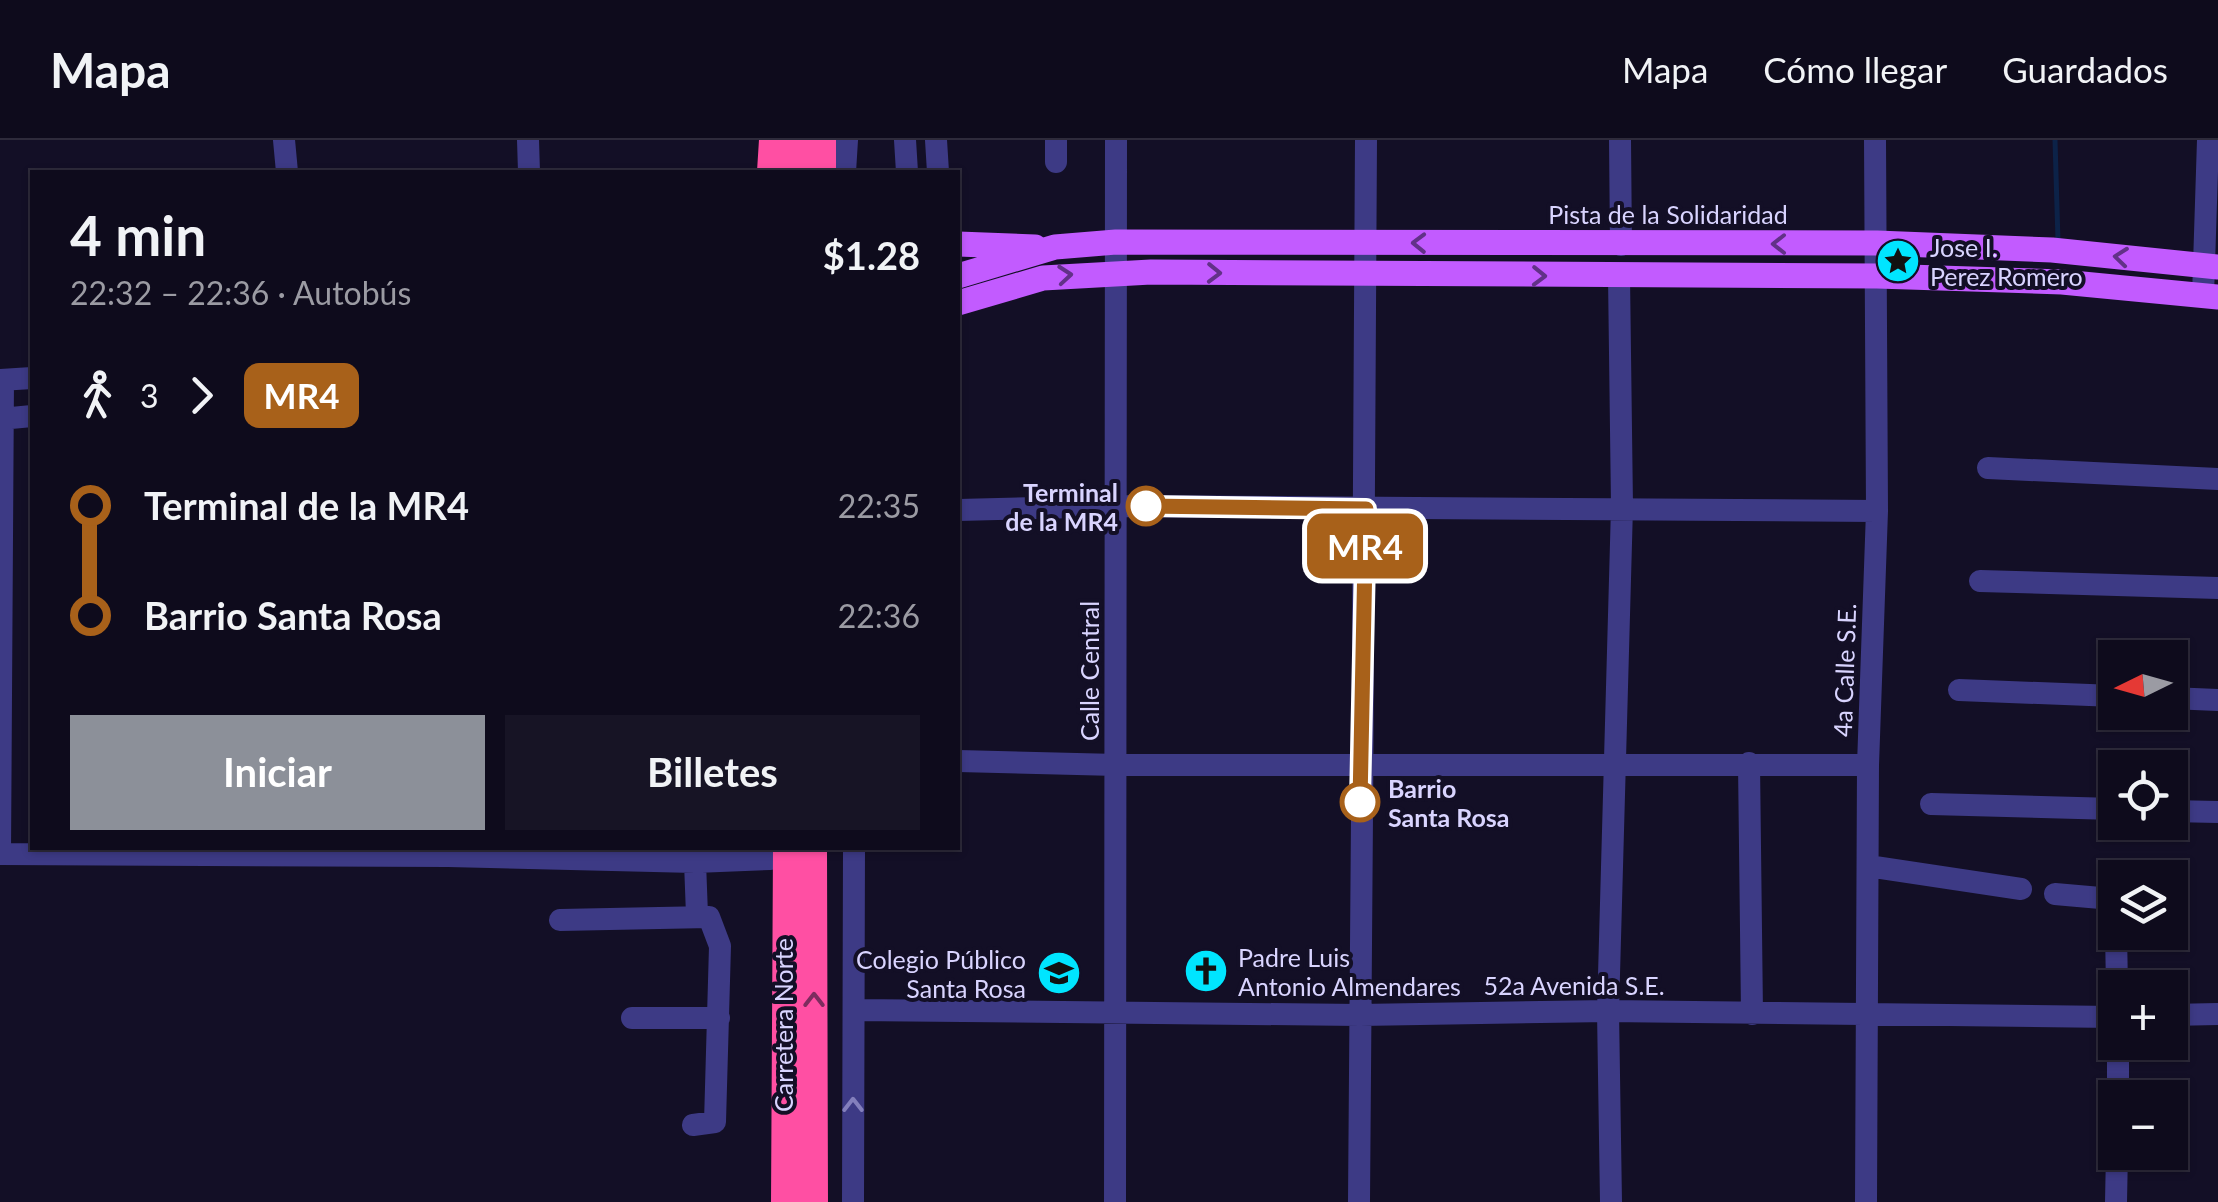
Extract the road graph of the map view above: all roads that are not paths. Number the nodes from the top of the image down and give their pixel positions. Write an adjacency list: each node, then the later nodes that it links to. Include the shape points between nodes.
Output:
1 (284, 140): 12 (street)
2 (528, 140): 13 (street)
3 (774, 140): 14 (highway)
4 (798, 140): 15 (highway)
5 (905, 140): 16 (street)
6 (936, 140): 17 (street)
7 (1116, 140): 18 (street, Calle Central)
8 (1366, 140): 19 (street)
9 (1620, 140): 22 (street)
10 (1875, 140): 20 (street, 4a Calle S.E.)
11 (2208, 140): 29 (street)
12 (286, 170)
13 (530, 170)
14 (772, 170)
15 (797, 170)
16 (907, 170)
17 (938, 170)
18 (1116, 242): 19 (main road, Pista de la Solidaridad); 23 (main road, Pista de la Solidaridad); 24 (street, Calle Central)
19 (1366, 242): 22 (main road, Pista de la Solidaridad, one-way to 19); 25 (street)
20 (1877, 243): 22 (main road, Pista de la Solidaridad, one-way to 22); 28 (street, 4a Calle S.E.); 29 (main road, Pista de la Solidaridad, one-way to 20, via 2052,250)
21 (960, 244): 23 (main road)
22 (1621, 245)
23 (1055, 248): 26 (main road)
24 (1116, 273): 25 (main road, one-way to 25); 30 (main road, one-way to 24, via 1042,278); 37 (street, Calle Central)
25 (1365, 274): 27 (main road, one-way to 27); 39 (street)
26 (960, 275)
27 (1619, 276): 28 (main road); 38 (street)
28 (1877, 276): 29 (main road); 41 (street, 4a Calle S.E.)
29 (2208, 281)
30 (960, 302)
31 (30, 378): 32 (street)
32 (1, 380): 34 (street)
33 (30, 416): 34 (street)
34 (2, 418): 63 (street)
35 (1988, 468): 36 (street)
36 (2218, 479)
37 (1117, 506): 39 (street); 40 (street); 53 (street, Calle Central)
38 (1622, 507): 39 (street); 41 (street); 49 (street)
39 (1366, 509): 50 (street)
40 (960, 510)
41 (1877, 511): 52 (street, 4a Calle S.E.)
42 (1980, 581): 43 (street)
43 (2218, 588)
44 (1959, 690): 45 (street)
45 (2098, 695)
46 (2188, 699): 47 (street)
47 (2218, 700)
48 (960, 761): 53 (street)
49 (1614, 762): 50 (street); 51 (street); 73 (street)
50 (1360, 763): 53 (street); 77 (street)
51 (1749, 763): 52 (street); 75 (street)
52 (1868, 764): 65 (street, 4a Calle S.E.)
53 (1117, 765): 74 (street, Calle Central)
54 (1930, 804): 55 (street)
55 (2098, 809)
56 (2188, 811): 57 (street)
57 (2218, 812)
58 (812, 850): 71 (highway, Carretera Norte)
59 (830, 850): 71 (highway)
60 (854, 850): 72 (street)
61 (196, 851): 63 (street); 64 (street)
62 (776, 851): 64 (street); 85 (highway, Carretera Norte, via 775,1010 787,1110)
63 (0, 854)
64 (694, 862): 69 (street)
65 (1868, 866): 66 (street); 79 (street, 4a Calle S.E.)
66 (2021, 890)
67 (2055, 894): 68 (street)
68 (2098, 898)
69 (697, 915): 70 (street); 82 (street, via 709,917 720,946)
70 (560, 920)
71 (814, 959): 86 (highway, Carretera Norte, one-way to 71)
72 (854, 1010): 74 (street, 52a Avenida S.E.); 87 (street, one-way to 72)
73 (1608, 1011): 75 (street, 52a Avenida S.E.); 77 (street, 52a Avenida S.E.); 90 (street)
74 (1116, 1012): 77 (street, 52a Avenida S.E.); 88 (street, Calle Central)
75 (1752, 1014): 79 (street, 52a Avenida S.E.)
76 (2218, 1014): 78 (street)
77 (1360, 1015): 89 (street)
78 (2188, 1015)
79 (1867, 1016): 80 (street, 52a Avenida S.E.); 91 (street, 4a Calle S.E.)
80 (2098, 1017)
81 (632, 1018): 82 (street)
82 (718, 1018): 83 (street, via 715,1122)
83 (693, 1125)
84 (2117, 1170): 92 (street)
85 (786, 1202)
86 (813, 1202)
87 (853, 1202)
88 (1115, 1202)
89 (1359, 1202)
90 (1611, 1202)
91 (1866, 1202)
92 (2116, 1202)

